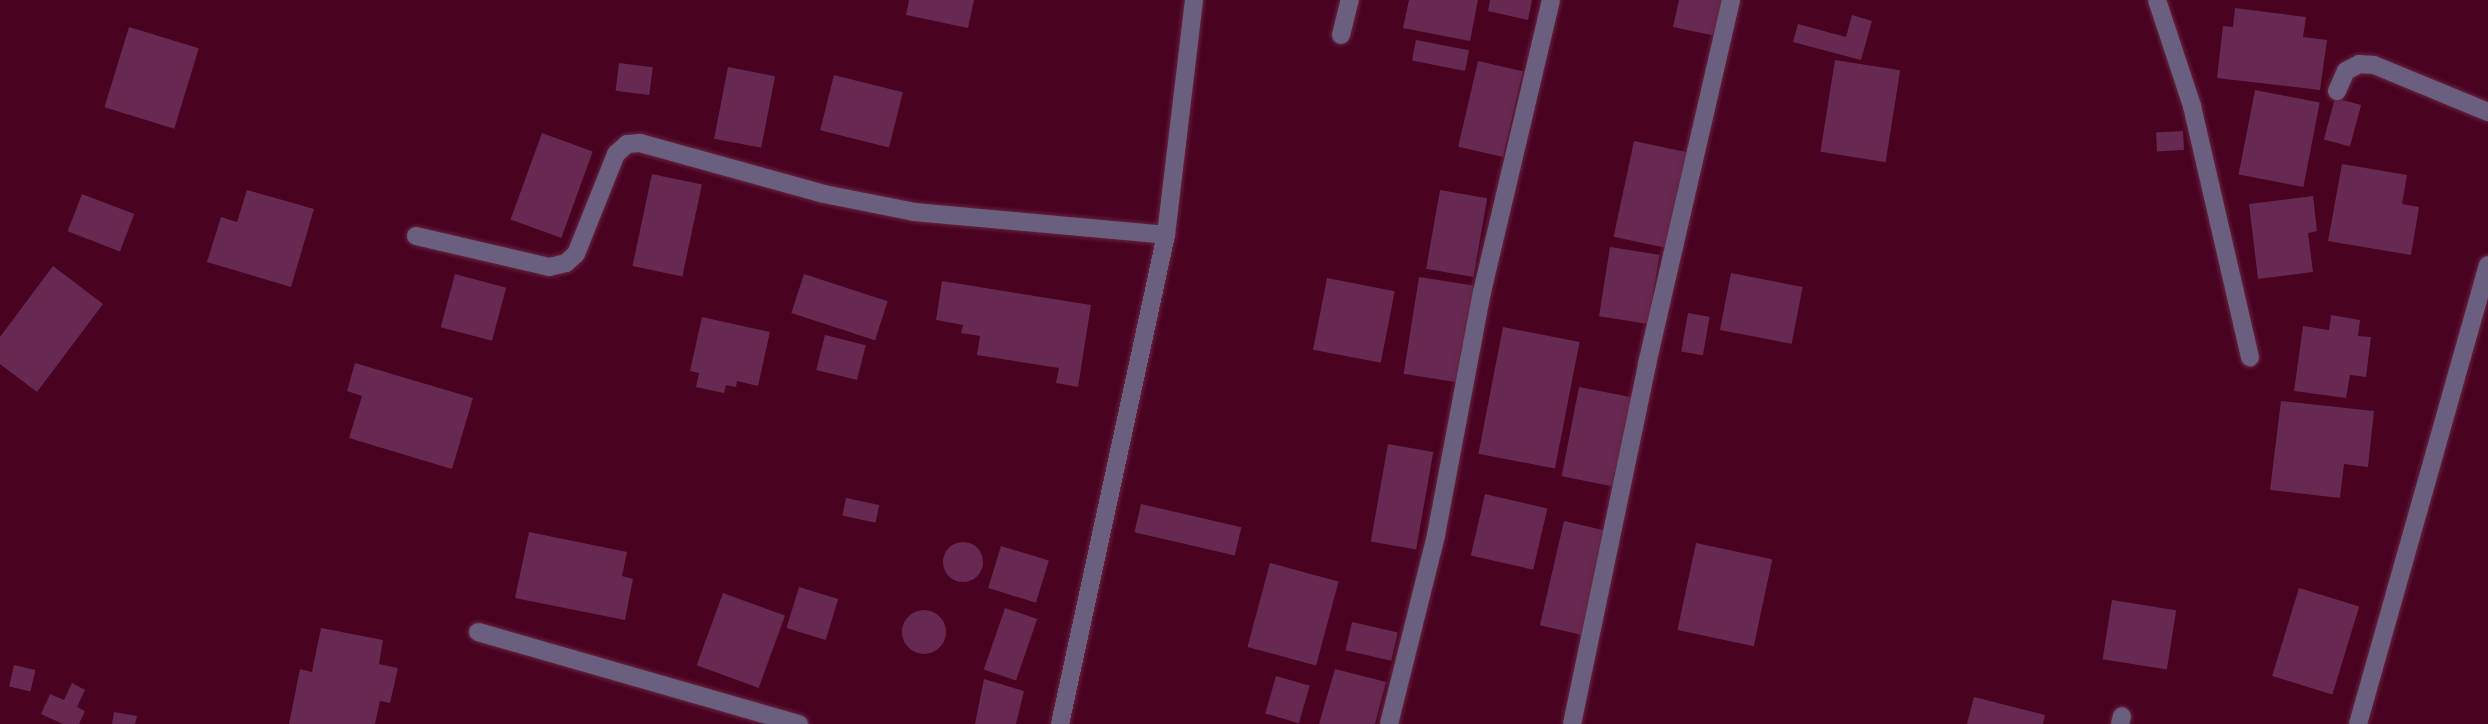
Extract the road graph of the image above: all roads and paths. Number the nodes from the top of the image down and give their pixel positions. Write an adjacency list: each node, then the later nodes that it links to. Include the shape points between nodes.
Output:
1 (1194, 0): 9 (street)
2 (1350, 0): 6 (street)
3 (1551, 0): 16 (street, via 1482,292 1436,535)
4 (1731, 0): 17 (street, via 1647,364)
5 (2157, 0): 12 (street, via 2192,106)
6 (1341, 35)
7 (2337, 91): 8 (street, via 2346,71 2359,64 2374,65)
8 (2488, 112)
9 (1166, 235): 10 (street, via 915,212 824,194 640,143 627,144 615,154 576,254 566,263 550,267); 15 (street)
10 (416, 236)
11 (2488, 265): 18 (street)
12 (2250, 357)
13 (478, 632): 14 (street)
14 (799, 724)
15 (1060, 724)
16 (1389, 724)
17 (1572, 724)
18 (2358, 724)

